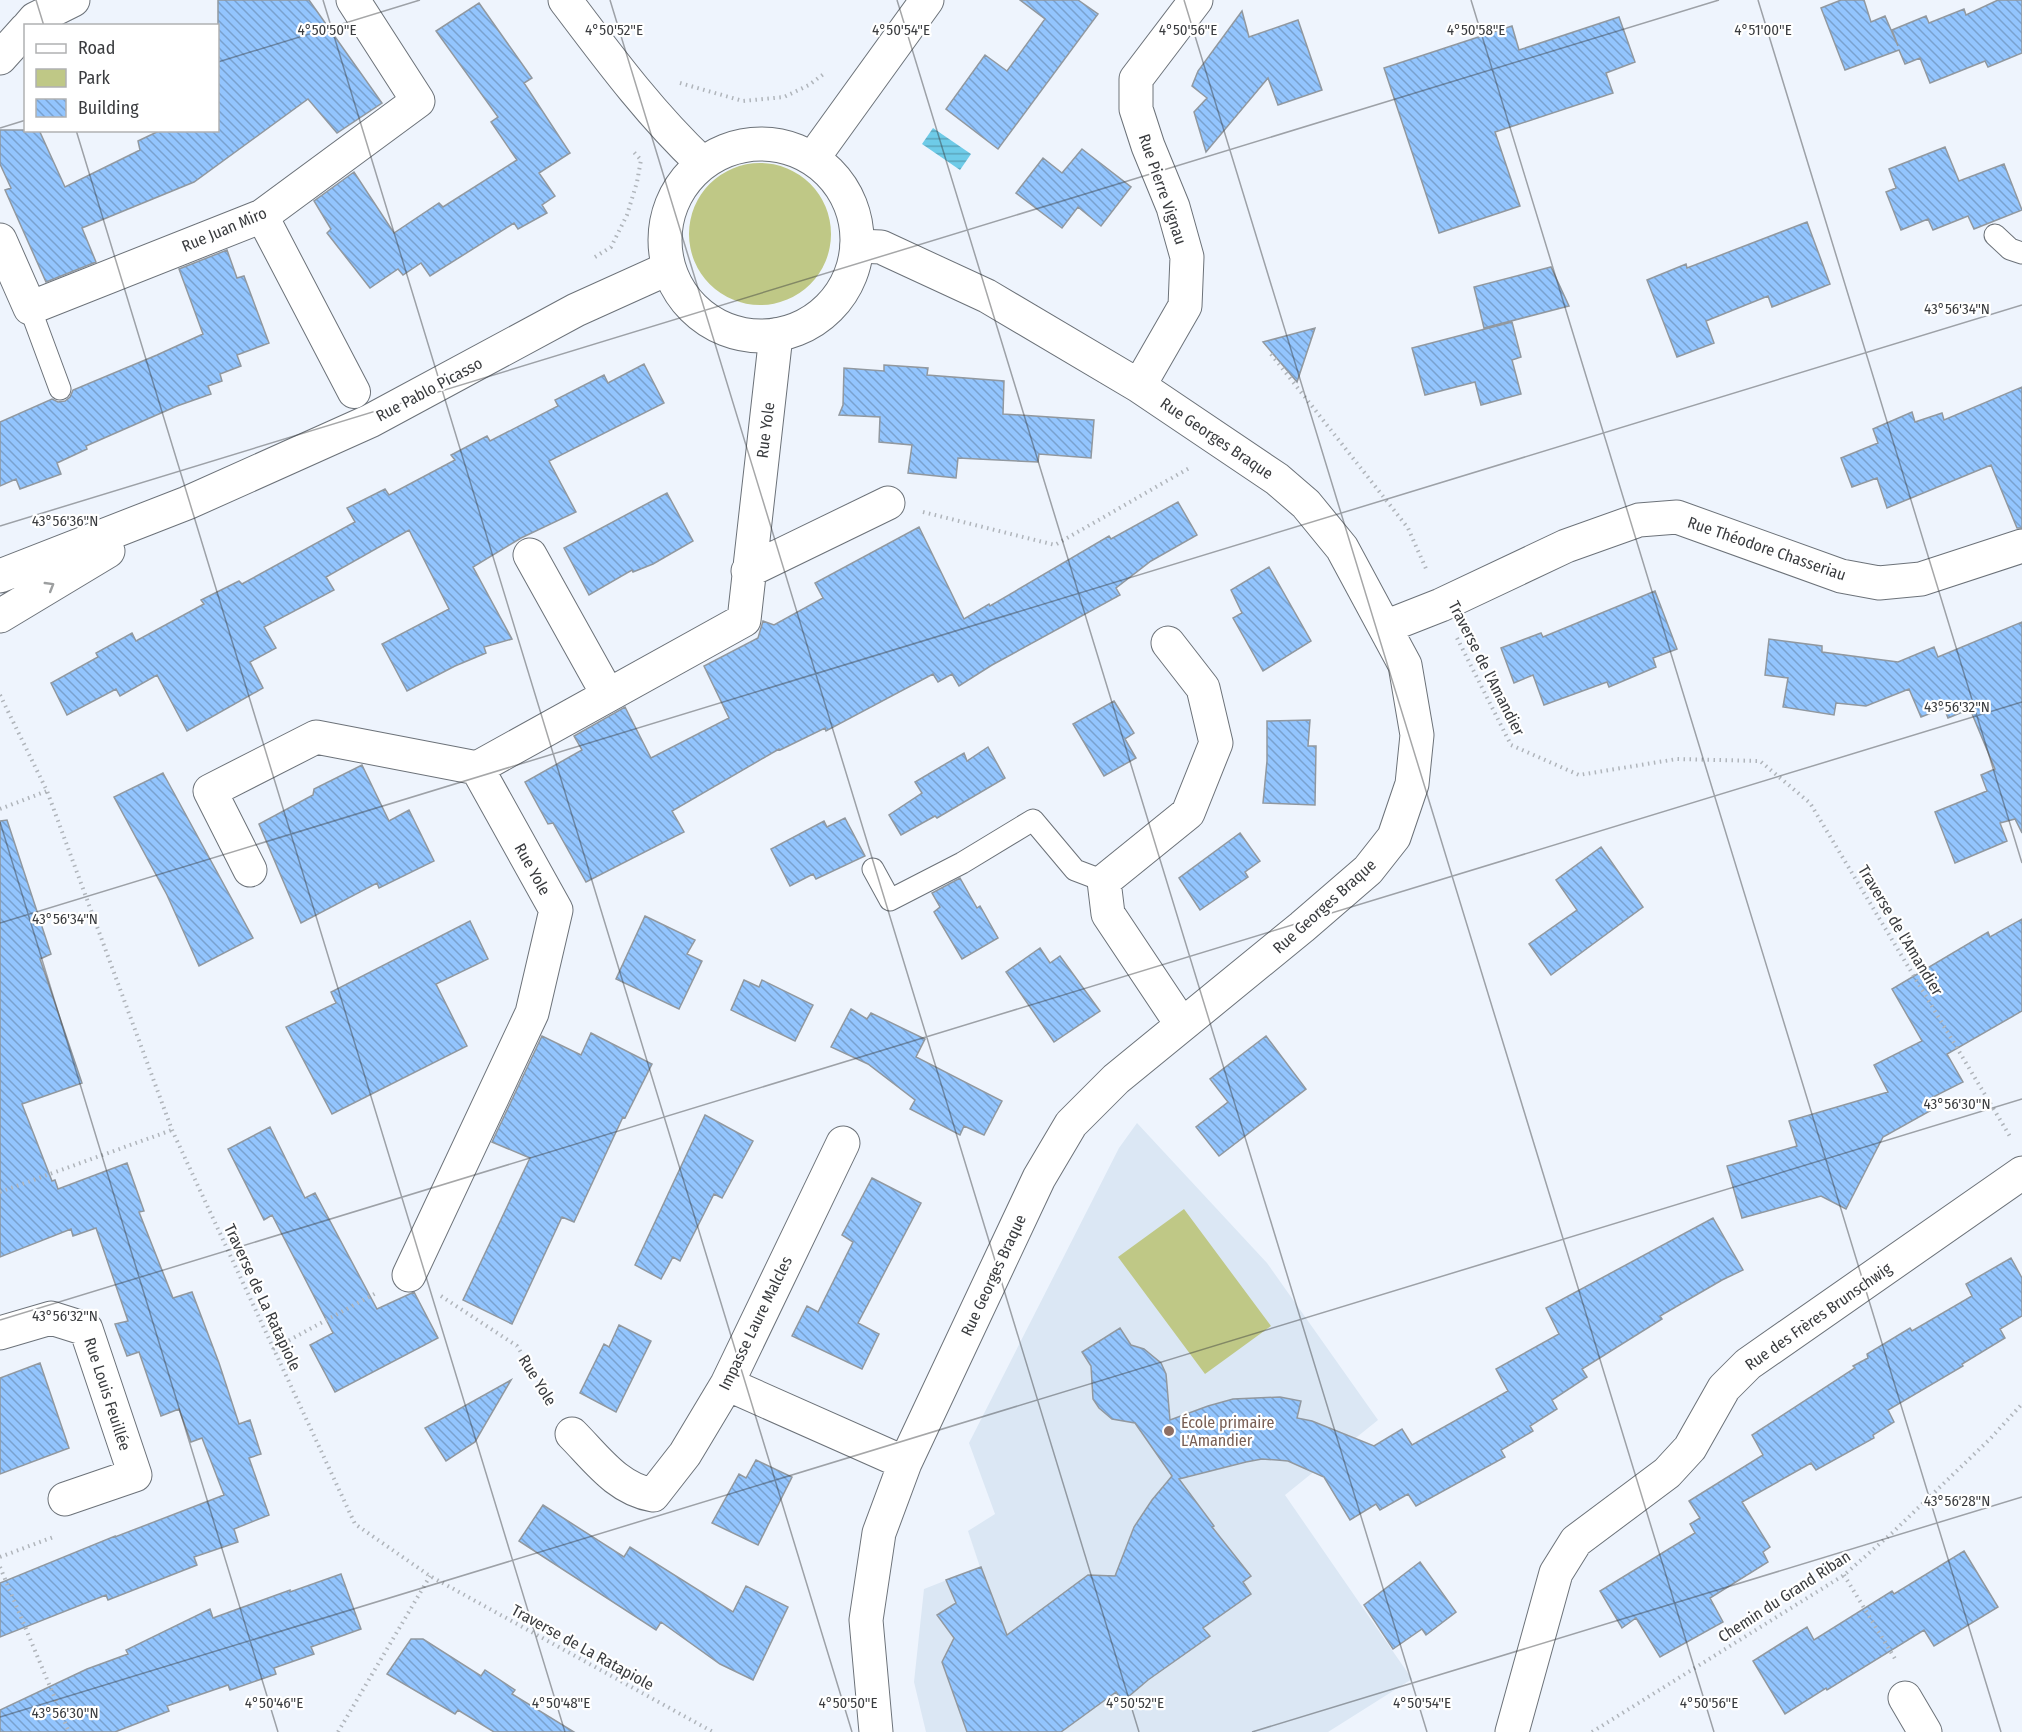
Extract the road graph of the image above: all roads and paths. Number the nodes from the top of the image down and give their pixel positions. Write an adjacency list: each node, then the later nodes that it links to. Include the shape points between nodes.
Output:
1 (73, 0): 6 (street)
2 (353, 0): 13 (street, Rue Juan Miro, via 418,101)
3 (565, 0): 12 (street, via 640,97)
4 (927, 0): 11 (street)
5 (1196, 0): 22 (street, Rue Pierre Vignau, via 1136,79 1136,108 1187,257 1185,306)
6 (30, 24)
7 (24, 31): 8 (street)
8 (0, 58)
9 (833, 67): 10 (path, via 784,97 743,101)
10 (672, 80)
11 (813, 158): 12 (street, via 787,147 757,143 728,149); 16 (street, via 833,175 848,196 856,220)
12 (702, 163): 18 (street, via 682,184 669,210 664,239)
13 (262, 216): 19 (street, Rue Juan Miro); 24 (street)
14 (1995, 235): 17 (lane, via 2010,249)
15 (0, 240): 19 (street)
16 (857, 246): 20 (street, via 852,272 841,295 823,314); 22 (street, Rue Georges Braque, via 881,247 987,296)
17 (2022, 253)
18 (669, 268): 20 (street, via 680,293 706,318 722,328 749,335); 27 (street, Rue Pablo Picasso, via 576,310 370,421)
19 (30, 308): 23 (lane)
20 (776, 335): 30 (street, Rue Yole)
21 (1271, 354): 32 (path, Traverse de l'Amandier, via 1408,528)
22 (1139, 386): 25 (street, Rue Georges Braque)
23 (60, 389)
24 (354, 392)
25 (1229, 445): 26 (path, via 1055,545); 34 (street, Rue Georges Braque, via 1306,504 1342,548)
26 (888, 502): 30 (street)
27 (187, 503): 31 (street, Rue Pablo Picasso); 33 (street, Rue Pablo Picasso, one-way to 27)
28 (2022, 546): 32 (street, Rue Théodore Chasseriau, via 1921,579 1879,583 1841,576 1677,517 1639,520 1566,546)
29 (530, 555): 37 (street)
30 (748, 571): 37 (street, Rue Yole, via 744,620)
31 (0, 576)
32 (1441, 604): 34 (street, Rue Théodore Chasseriau); 47 (path, Traverse de l'Amandier, via 1511,746 1579,775 1677,759 1760,761 1810,803)
33 (0, 616)
34 (1384, 627): 44 (street, Rue Georges Braque, via 1406,665 1417,735 1412,784 1395,837 1368,870)
35 (1168, 643): 43 (street, via 1203,688 1216,743 1188,813)
36 (0, 695): 39 (path, Traverse de La Ratapiole)
37 (608, 695): 38 (street, Rue Yole)
38 (477, 768): 42 (street, via 316,736 210,790); 49 (street, Rue Yole, via 556,910 532,1013)
39 (47, 791): 40 (path); 45 (path, Traverse de La Ratapiole)
40 (0, 809)
41 (873, 869): 43 (lane, via 890,900 1033,820 1075,870)
42 (250, 870)
43 (1104, 881): 44 (street, via 1108,914)
44 (1182, 1025): 55 (street, Rue Georges Braque, via 1116,1079 1071,1124 1039,1178)
45 (172, 1130): 48 (path); 51 (path, Traverse de La Ratapiole)
46 (843, 1143): 52 (street, Impasse Laure Malcles)
47 (2019, 1160): 65 (street, Rue des Frères Brunschwig, via 1748,1364 1724,1388 1690,1448 1667,1473 1576,1541 1556,1573)
48 (0, 1192)
49 (409, 1275): 51 (path); 54 (path, Rue Yole, via 517,1346)
50 (0, 1333): 56 (street, Rue Louis Feuillée, via 51,1318 86,1329 135,1475)
51 (273, 1349): 59 (path, Traverse de La Ratapiole, via 355,1524)
52 (727, 1383): 54 (street, Impasse Laure Malcles, via 685,1454 653,1495 616,1480); 55 (street)
53 (2022, 1404): 58 (path, Chemin du Grand Riban, via 1893,1533)
54 (572, 1434)
55 (905, 1463): 64 (street, Rue Georges Braque, via 879,1533 866,1620)
56 (65, 1499)
57 (0, 1567): 61 (path)
58 (1844, 1575): 60 (path, via 1905,1676); 66 (path, Chemin du Grand Riban)
59 (430, 1576): 62 (path); 63 (path, Traverse de La Ratapiole)
60 (1905, 1698): 67 (street)
61 (69, 1732)
62 (338, 1732)
63 (712, 1732)
64 (876, 1732)
65 (1512, 1732)
66 (1592, 1732)
67 (1925, 1732)

